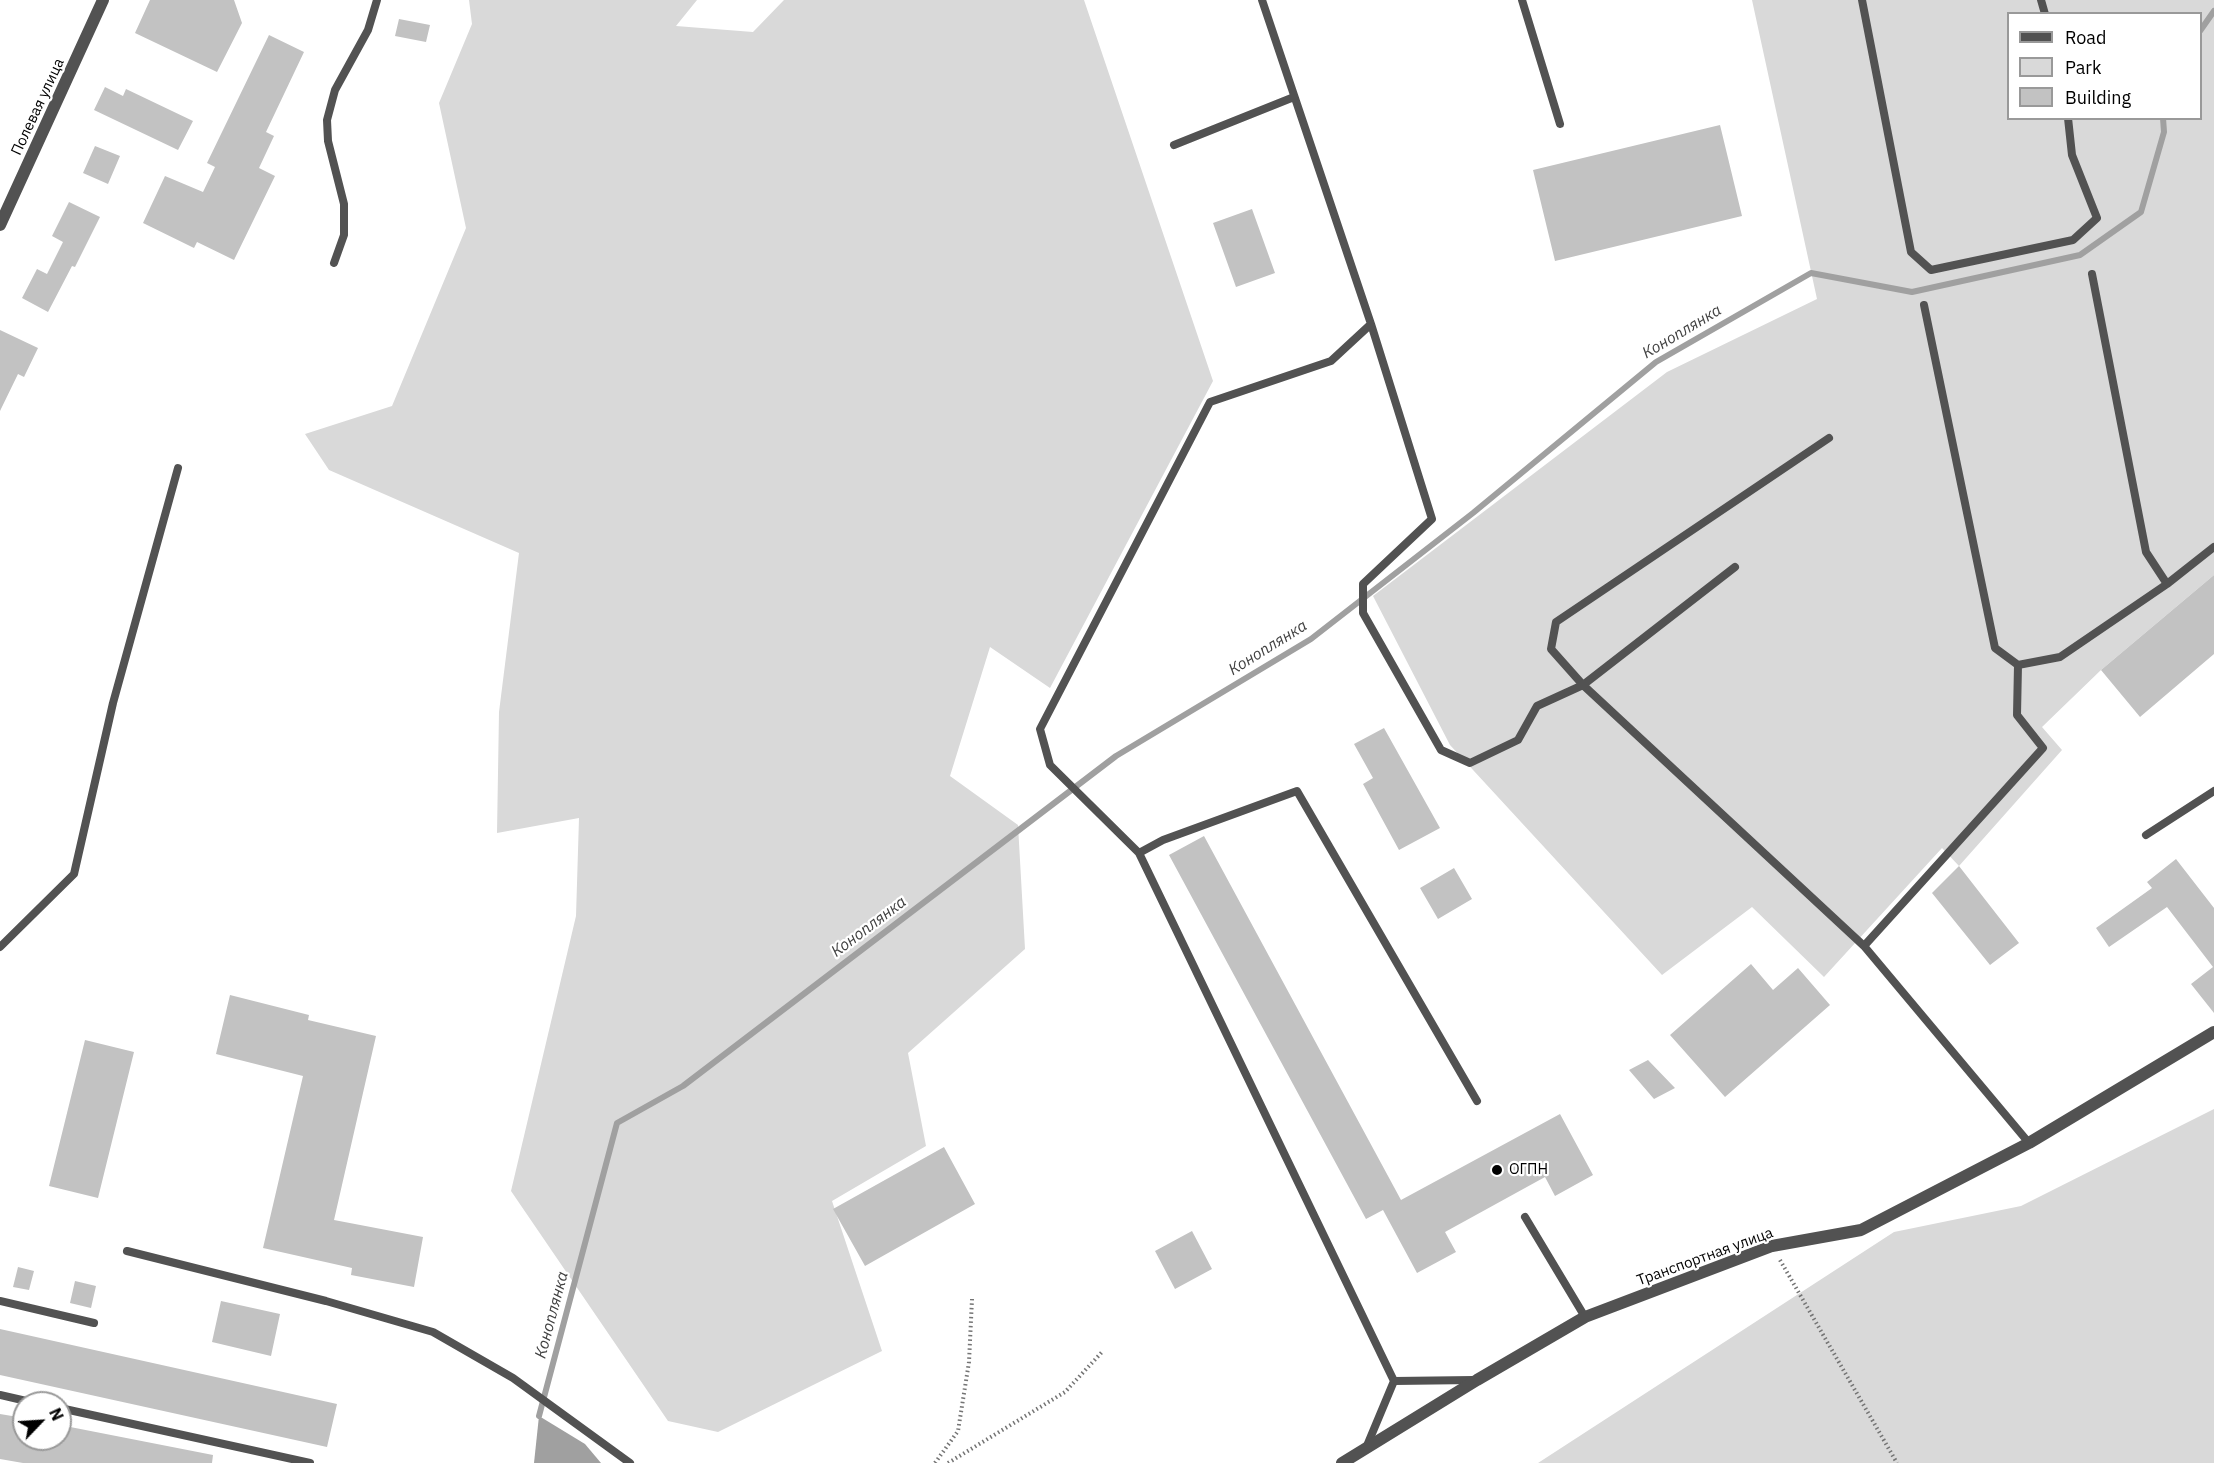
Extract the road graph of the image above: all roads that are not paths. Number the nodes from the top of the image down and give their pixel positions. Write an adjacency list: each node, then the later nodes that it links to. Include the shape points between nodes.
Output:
1 (103, 0): 10 (street, Полевая улица)
2 (377, 0): 11 (lane, via 368,30 335,90 327,120 328,141 344,204 344,235)
3 (1262, 0): 6 (lane)
4 (1522, 0): 8 (lane)
5 (1862, 0): 7 (lane, via 1911,252 1932,270 2073,240 2097,218 2072,154)
6 (1294, 97): 9 (lane); 14 (lane)
7 (2068, 120)
8 (1560, 124)
9 (1174, 145)
10 (0, 225)
11 (334, 263)
12 (2092, 274): 19 (lane, via 2146,552)
13 (1924, 305): 20 (lane, via 1995,648)
14 (1371, 324): 21 (lane, via 1432,519 1363,584 1363,613 1441,750 1470,763 1518,740 1537,706); 24 (lane, via 1331,361 1210,402 1040,729 1050,765)
15 (1829, 438): 21 (lane, via 1556,622 1551,649)
16 (178, 468): 25 (lane, via 113,703 74,874)
17 (2214, 547): 19 (lane)
18 (1735, 567): 21 (lane)
19 (2167, 584): 20 (lane, via 2060,657)
20 (2018, 665): 26 (lane, via 2017,715 2043,748)
21 (1583, 685): 26 (lane)
22 (2214, 791): 23 (lane)
23 (2146, 835)
24 (1139, 853): 28 (lane, via 1163,840 1297,791); 36 (lane)
25 (0, 946)
26 (1864, 946): 29 (lane)
27 (2214, 1032): 29 (street, Транспортная улица)
28 (1477, 1101)
29 (2029, 1143): 33 (street, Транспортная улица, via 1861,1230 1772,1246)
30 (1525, 1216): 33 (lane)
31 (127, 1251): 40 (lane, via 433,1332 513,1378)
32 (0, 1301): 34 (lane)
33 (1585, 1317): 35 (street, Транспортная улица)
34 (94, 1323)
35 (1477, 1380): 36 (lane); 38 (street, Транспортная улица)
36 (1394, 1381): 38 (lane)
37 (72, 1411): 39 (lane)
38 (1366, 1448): 41 (street, Транспортная улица)
39 (310, 1463)
40 (630, 1463)
41 (1342, 1463)

